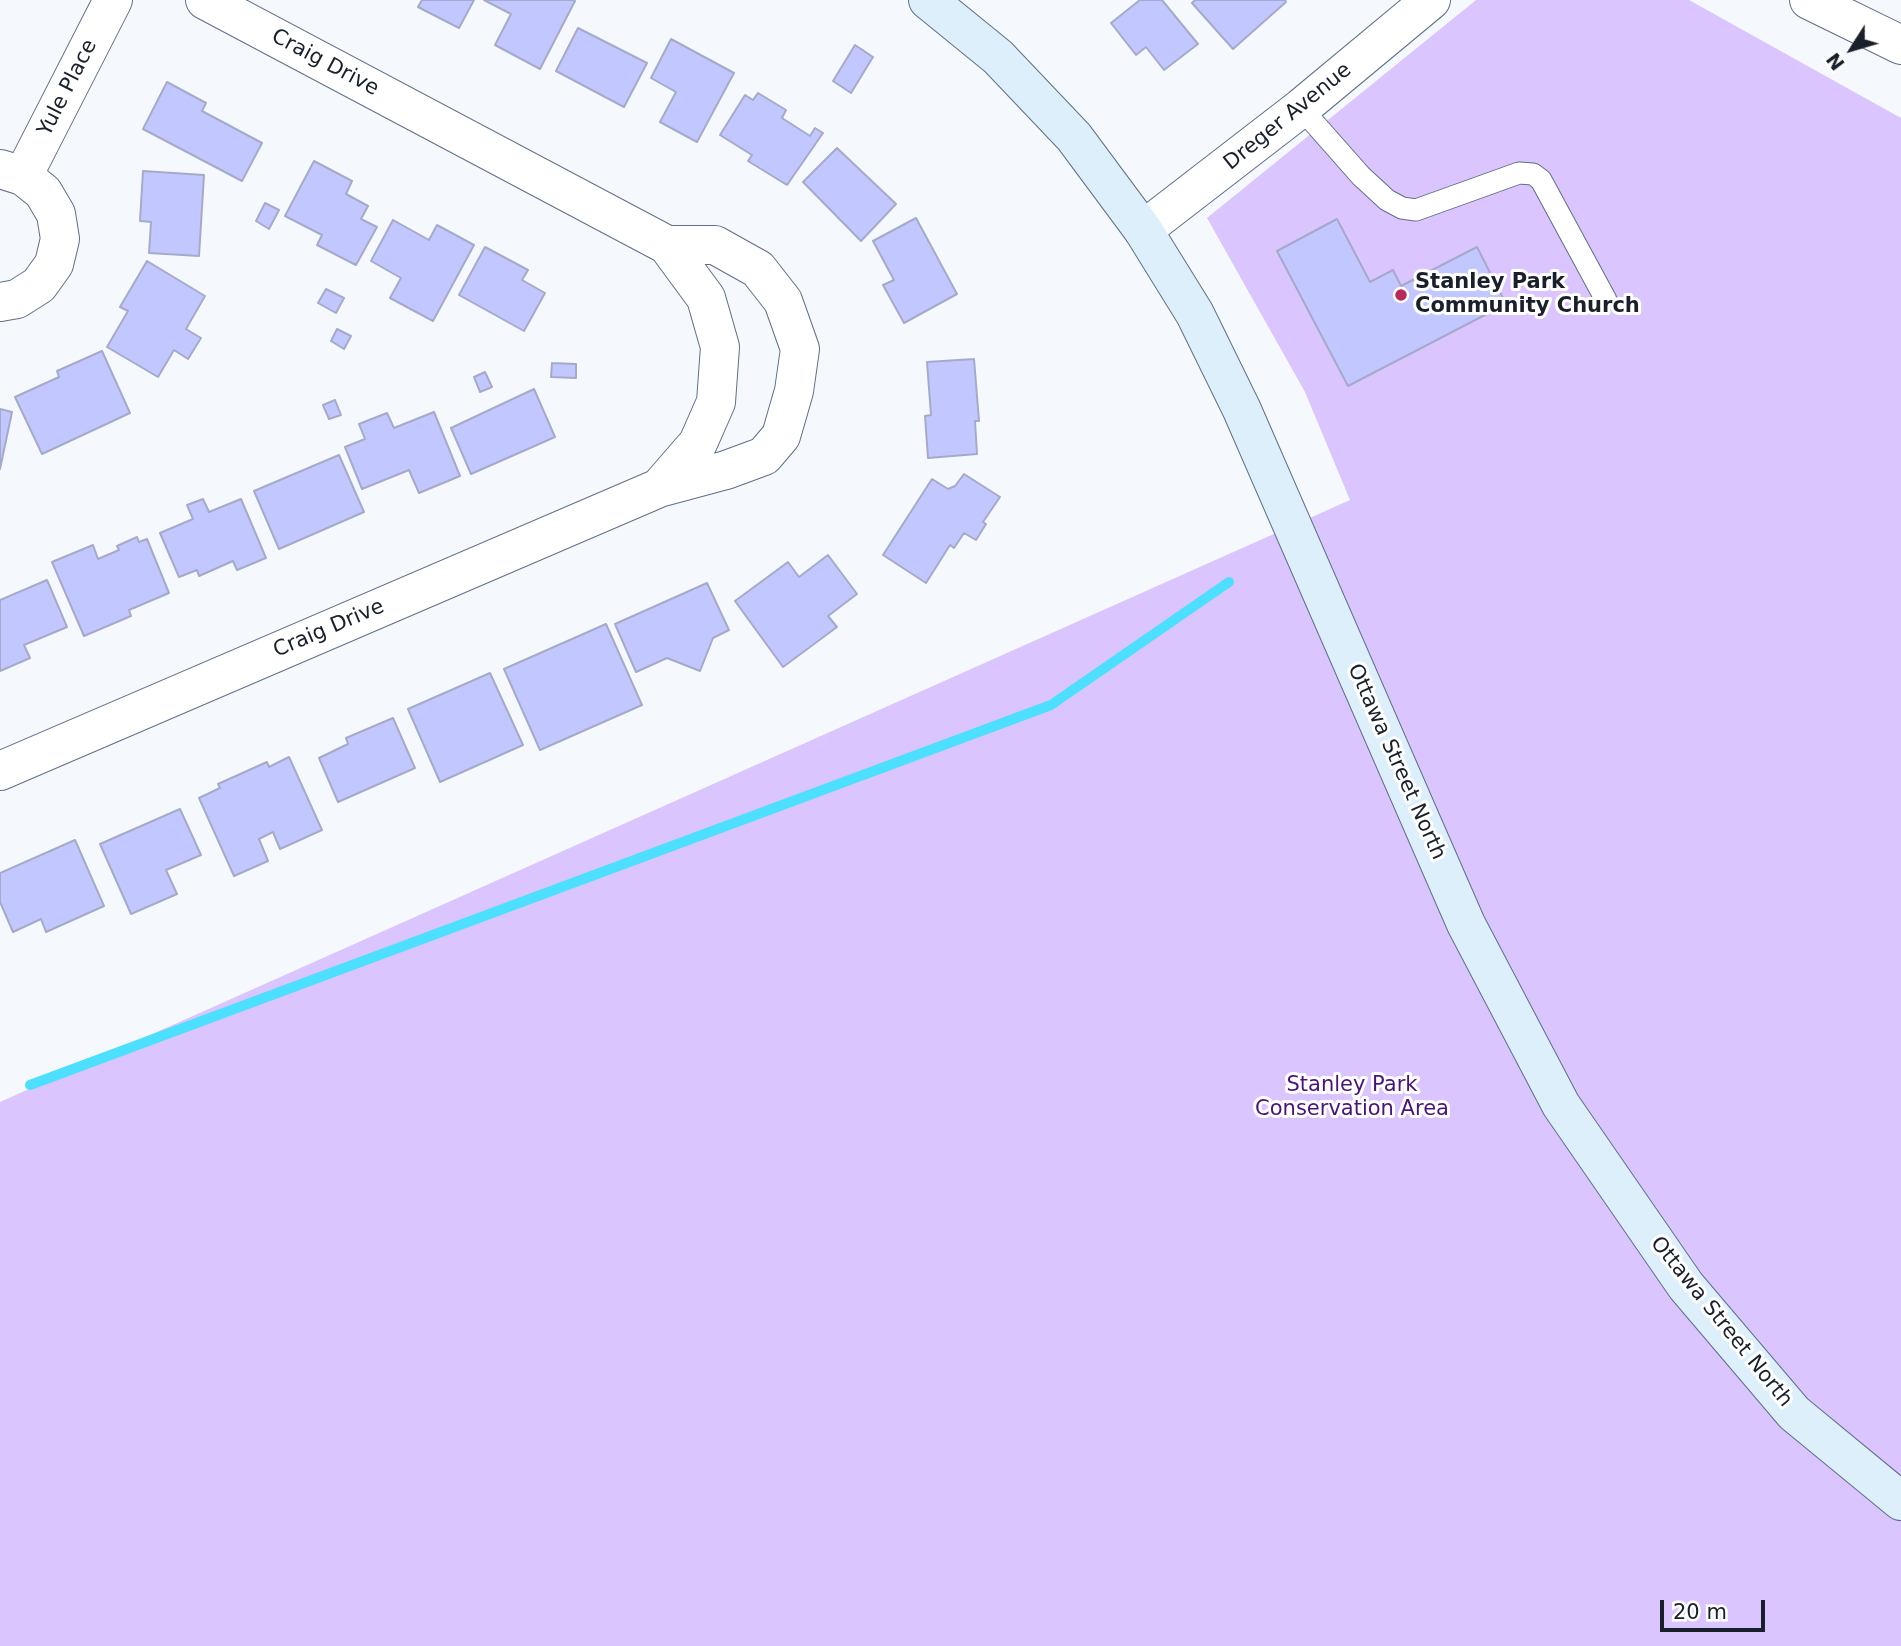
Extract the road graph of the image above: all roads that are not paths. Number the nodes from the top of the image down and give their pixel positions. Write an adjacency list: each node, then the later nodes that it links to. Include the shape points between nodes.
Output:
1 (114, 0): 8 (street, Yule Place)
2 (205, 0): 10 (street, Craig Drive)
3 (928, 0): 9 (main road, Ottawa Street North, via 998,57 1074,137)
4 (1431, 0): 7 (street, Dreger Avenue)
5 (1809, 0): 6 (street)
6 (1901, 45)
7 (1301, 108): 9 (street, Dreger Avenue); 11 (lane, via 1361,176 1402,208 1416,211 1519,173 1533,174 1541,180)
8 (12, 173): 12 (street, Yule Place, via 43,192 56,214 60,239 54,264 39,285 17,299)
9 (1143, 230): 15 (main road, Ottawa Street North, via 1195,313 1242,410 1466,924 1561,1105 1686,1286 1794,1413)
10 (667, 245): 13 (street, Craig Drive, via 706,298 720,347 716,402 698,443); 13 (street, Craig Drive, via 715,245 758,269 783,301 800,349 781,436 764,456)
11 (1606, 300)
12 (0, 302)
13 (659, 488): 14 (street, Craig Drive)
14 (0, 771)
15 (1901, 1501)

